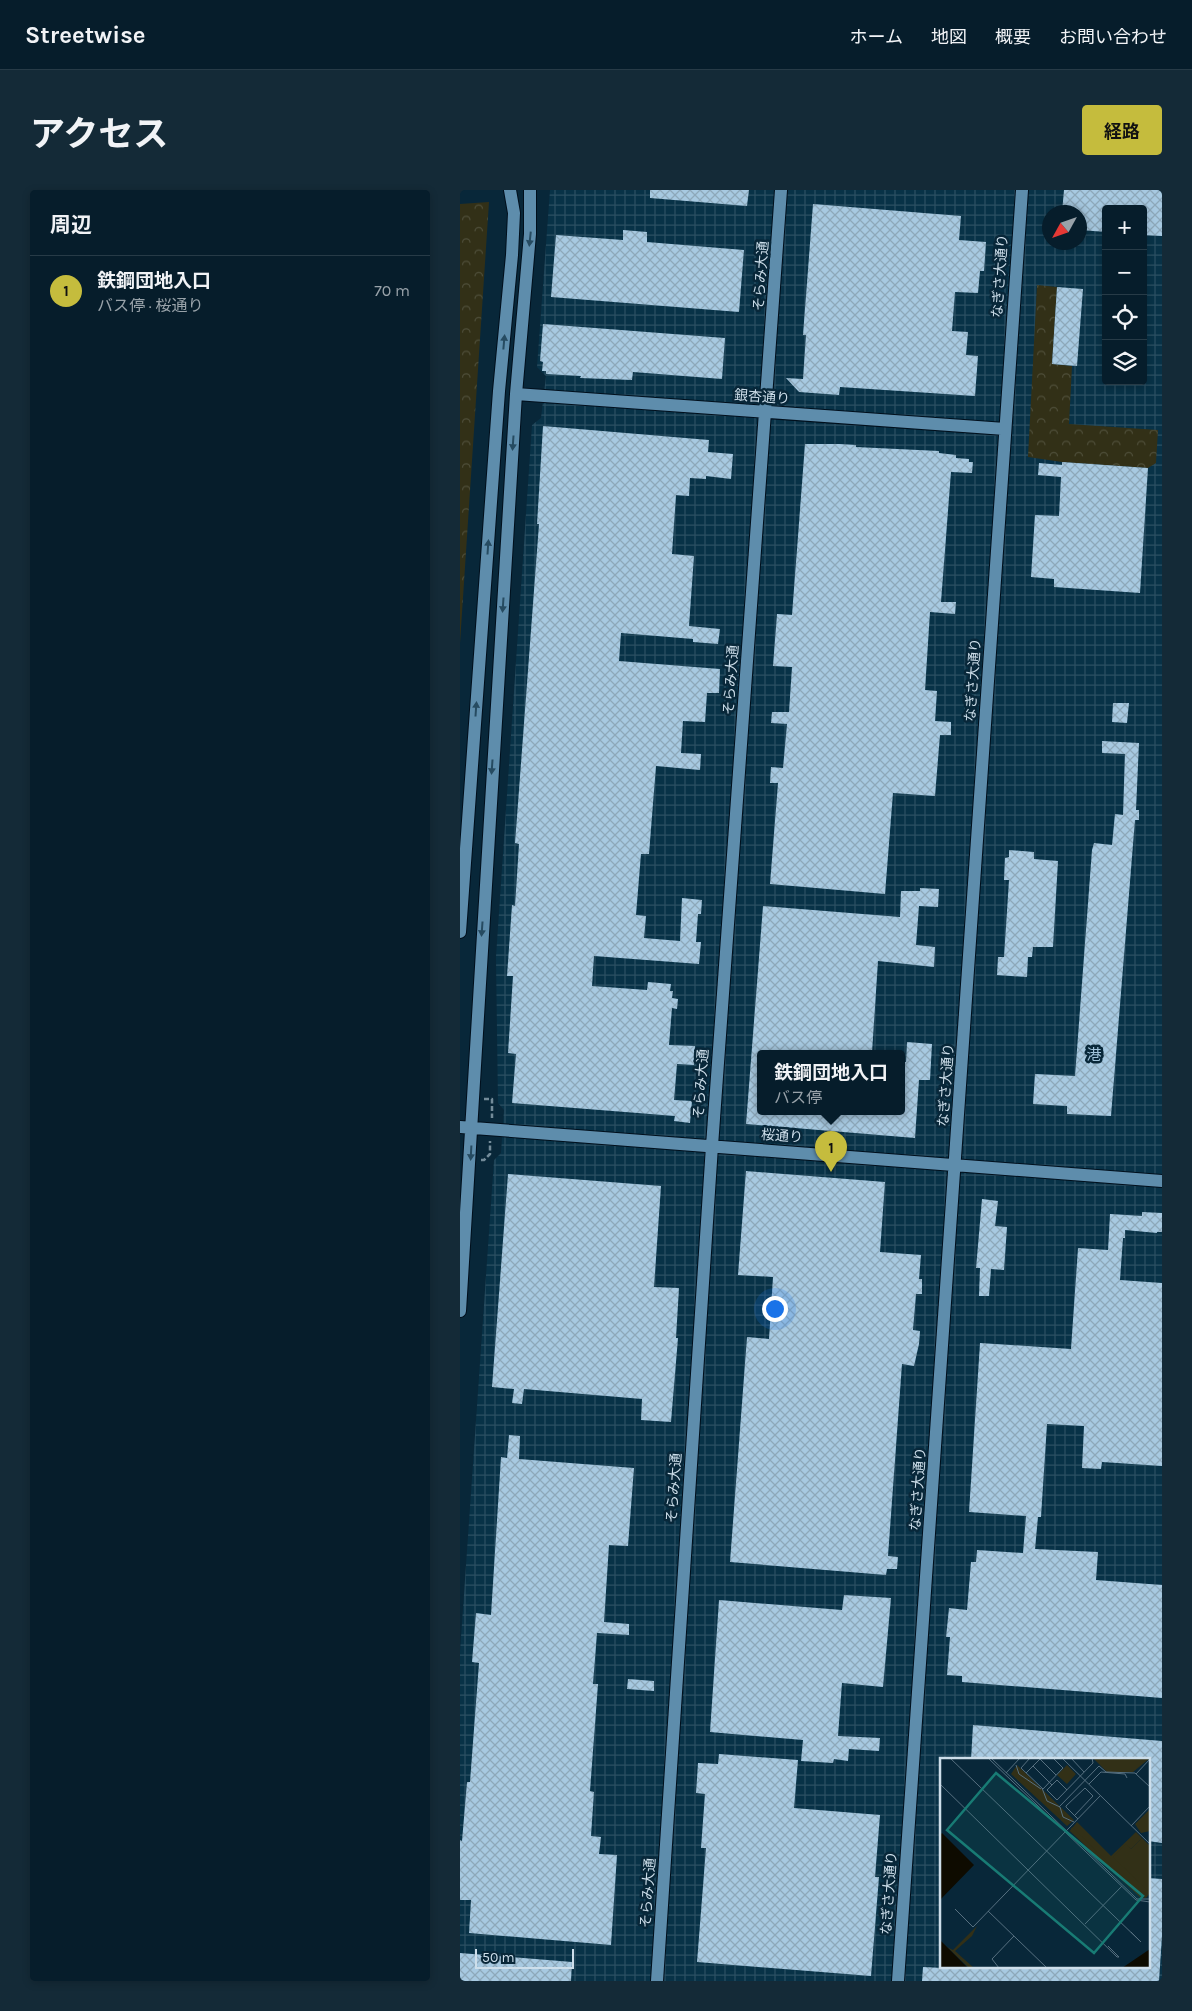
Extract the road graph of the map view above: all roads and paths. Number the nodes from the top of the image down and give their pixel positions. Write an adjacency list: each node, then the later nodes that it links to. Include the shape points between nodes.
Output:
1 (510, 190): 8 (street, one-way to 1, via 512,255 514,213)
2 (530, 190): 5 (street, one-way to 5, via 530,234)
3 (782, 190): 6 (street, そらみ大通)
4 (1022, 190): 7 (street, なぎさ大通り)
5 (516, 394): 6 (street, 銀杏通り); 9 (street, one-way to 9, via 475,1087)
6 (766, 412): 7 (street, 銀杏通り); 10 (street, そらみ大通)
7 (1005, 429): 11 (street, なぎさ大通り)
8 (460, 932)
9 (466, 1128): 10 (street, 桜通り); 13 (street, one-way to 13)
10 (712, 1146): 11 (street, 桜通り); 14 (street, そらみ大通)
11 (955, 1164): 12 (street, 桜通り); 15 (street, なぎさ大通り)
12 (1162, 1181)
13 (460, 1311)
14 (657, 1981)
15 (898, 1981)

